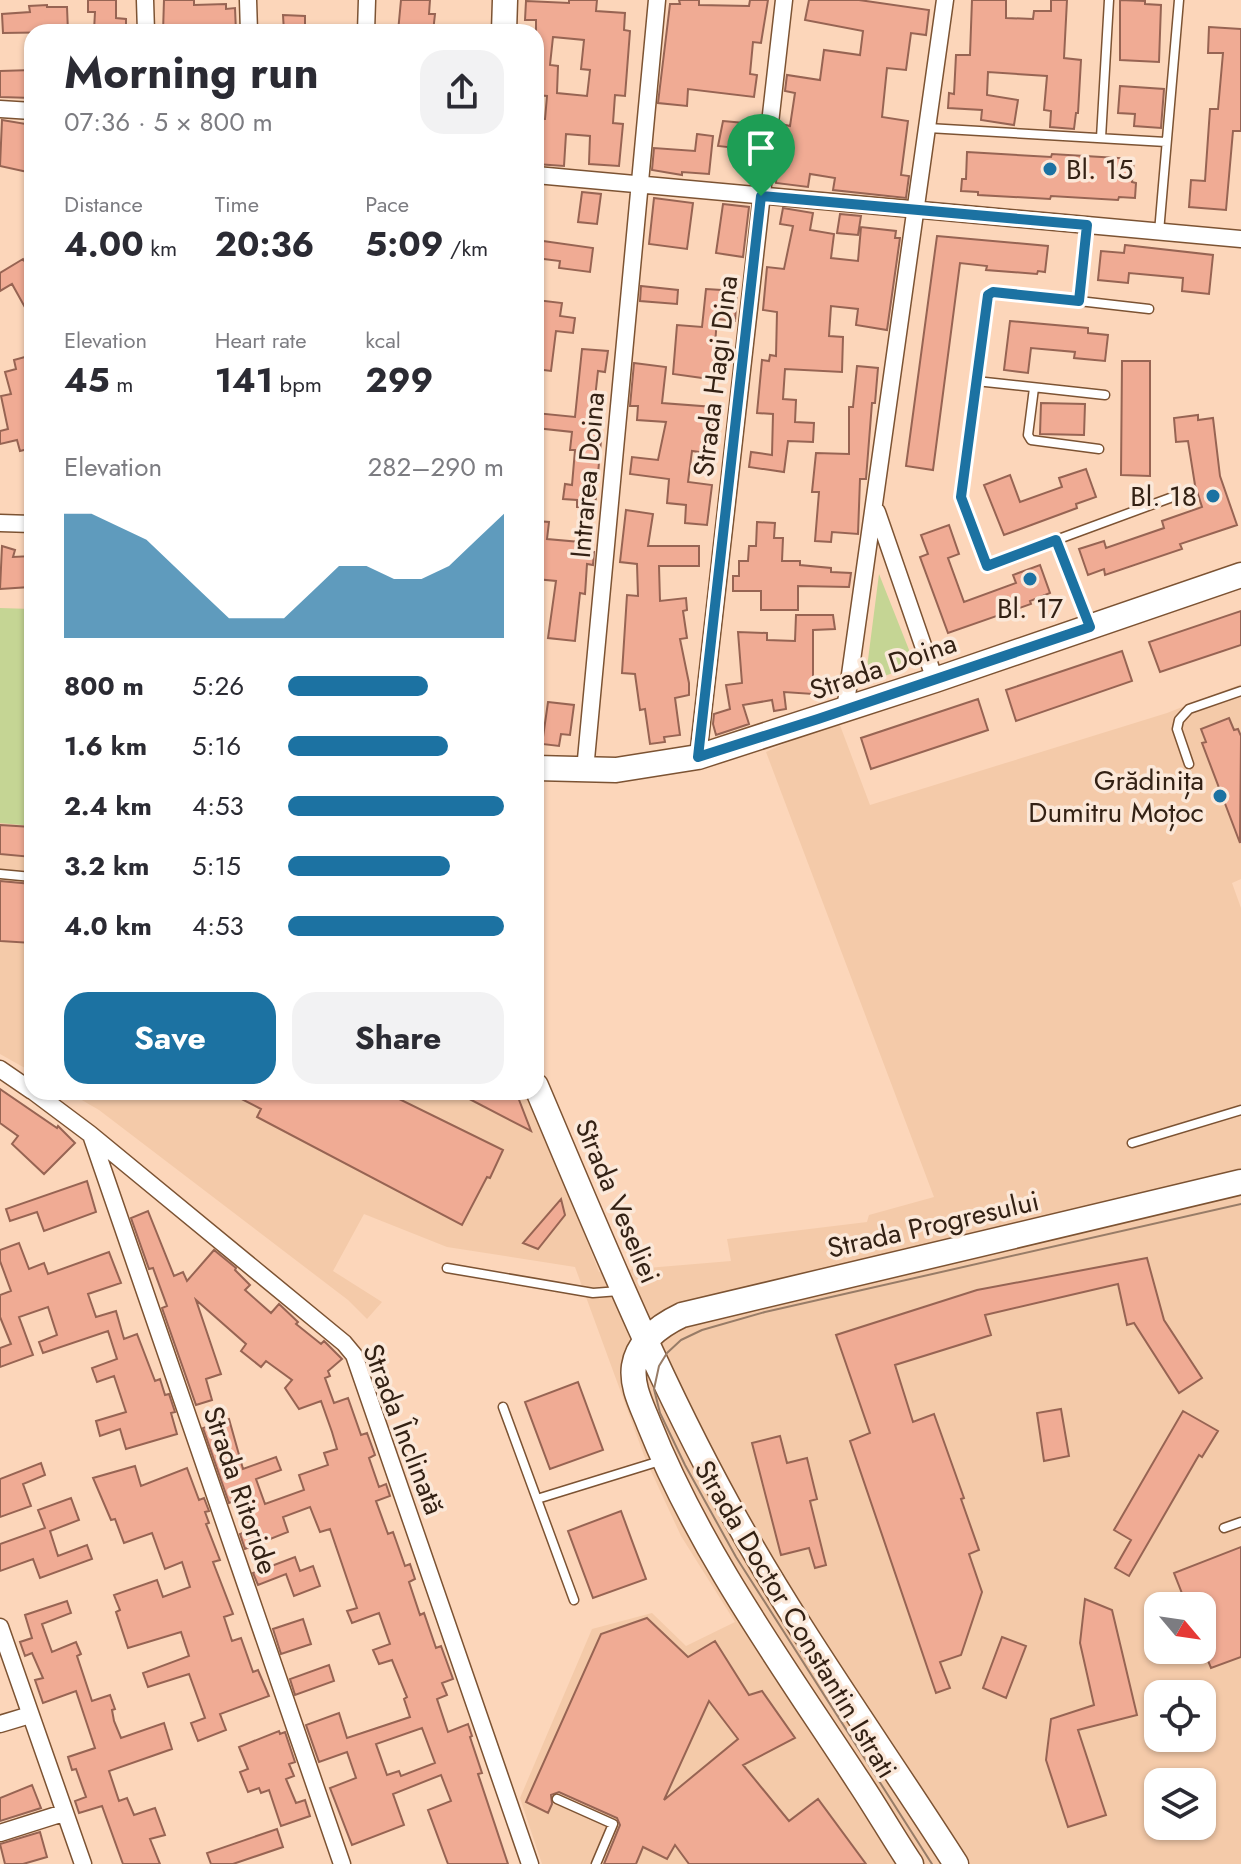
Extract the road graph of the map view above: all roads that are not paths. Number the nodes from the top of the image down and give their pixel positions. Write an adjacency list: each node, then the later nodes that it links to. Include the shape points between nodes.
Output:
1 (145, 0): 10 (street)
2 (248, 0): 11 (street)
3 (367, 0): 12 (street)
4 (505, 0): 13 (main road)
5 (657, 0): 20 (street, Intrarea Doina)
6 (784, 0): 21 (street, Strada Hagi Dina)
7 (945, 0): 16 (street)
8 (1109, 0): 17 (lane)
9 (1179, 0): 18 (lane)
10 (146, 24)
11 (249, 24)
12 (366, 24)
13 (504, 24)
14 (0, 109): 15 (street)
15 (24, 110)
16 (928, 128): 17 (lane); 22 (street)
17 (1101, 138): 18 (lane)
18 (1166, 142): 24 (lane)
19 (544, 176): 20 (street)
20 (640, 184): 21 (street); 45 (street, Intrarea Doina)
21 (761, 196): 22 (street); 42 (street, Strada Hagi Dina)
22 (917, 210): 23 (street); 33 (street)
23 (1087, 225): 24 (street); 26 (lane)
24 (1159, 232): 25 (street)
25 (1241, 239)
26 (1079, 301): 27 (lane); 28 (lane, via 990,293)
27 (1149, 309)
28 (976, 381): 29 (lane); 36 (lane, via 961,497 987,566)
29 (1034, 388): 30 (lane); 31 (lane, via 1031,440)
30 (1105, 395)
31 (1099, 449)
32 (1170, 498): 36 (lane)
33 (875, 508): 39 (street); 41 (street)
34 (0, 523): 35 (street)
35 (24, 524)
36 (1056, 540): 38 (lane)
37 (1241, 575): 38 (main road, Strada Doina)
38 (1090, 627): 39 (main road, Strada Doina)
39 (935, 680): 41 (main road, Strada Doina)
40 (1241, 691): 43 (lane, via 1183,713 1177,729)
41 (845, 710): 42 (main road, Strada Doina)
42 (698, 757): 45 (main road, Strada Doina)
43 (1189, 764)
44 (544, 768): 45 (main road, Strada Doina)
45 (585, 770)
46 (0, 874): 47 (lane)
47 (24, 876)
48 (0, 1069): 49 (street, Strada Înclinată)
49 (24, 1085)
50 (45, 1100): 53 (street, Strada Înclinată)
51 (542, 1100): 57 (main road, Strada Veseliei)
52 (1241, 1110): 54 (lane)
53 (90, 1134): 72 (street, Strada Ritoride); 73 (street, Strada Înclinată, via 354,1355)
54 (1132, 1143)
55 (1241, 1182): 58 (main road, Strada Progresului, via 682,1315)
56 (447, 1268): 57 (lane, via 593,1293)
57 (624, 1290): 58 (main road, Strada Veseliei)
58 (646, 1340): 60 (main road, Strada Doctor Constantin Istrati, via 634,1380); 76 (main road, Strada Doctor Constantin Istrati, via 758,1558)
59 (503, 1407): 61 (lane)
60 (665, 1460): 61 (lane); 75 (main road, Strada Doctor Constantin Istrati, via 742,1600)
61 (537, 1499): 64 (lane)
62 (1241, 1522): 63 (lane)
63 (1224, 1528)
64 (574, 1600)
65 (0, 1627): 66 (street)
66 (30, 1715): 67 (street); 69 (street)
67 (0, 1724)
68 (557, 1799): 74 (lane, via 613,1824)
69 (63, 1813): 70 (street); 71 (street)
70 (0, 1833)
71 (83, 1864)
72 (342, 1864)
73 (530, 1864)
74 (596, 1864)
75 (911, 1864)
76 (956, 1864)

